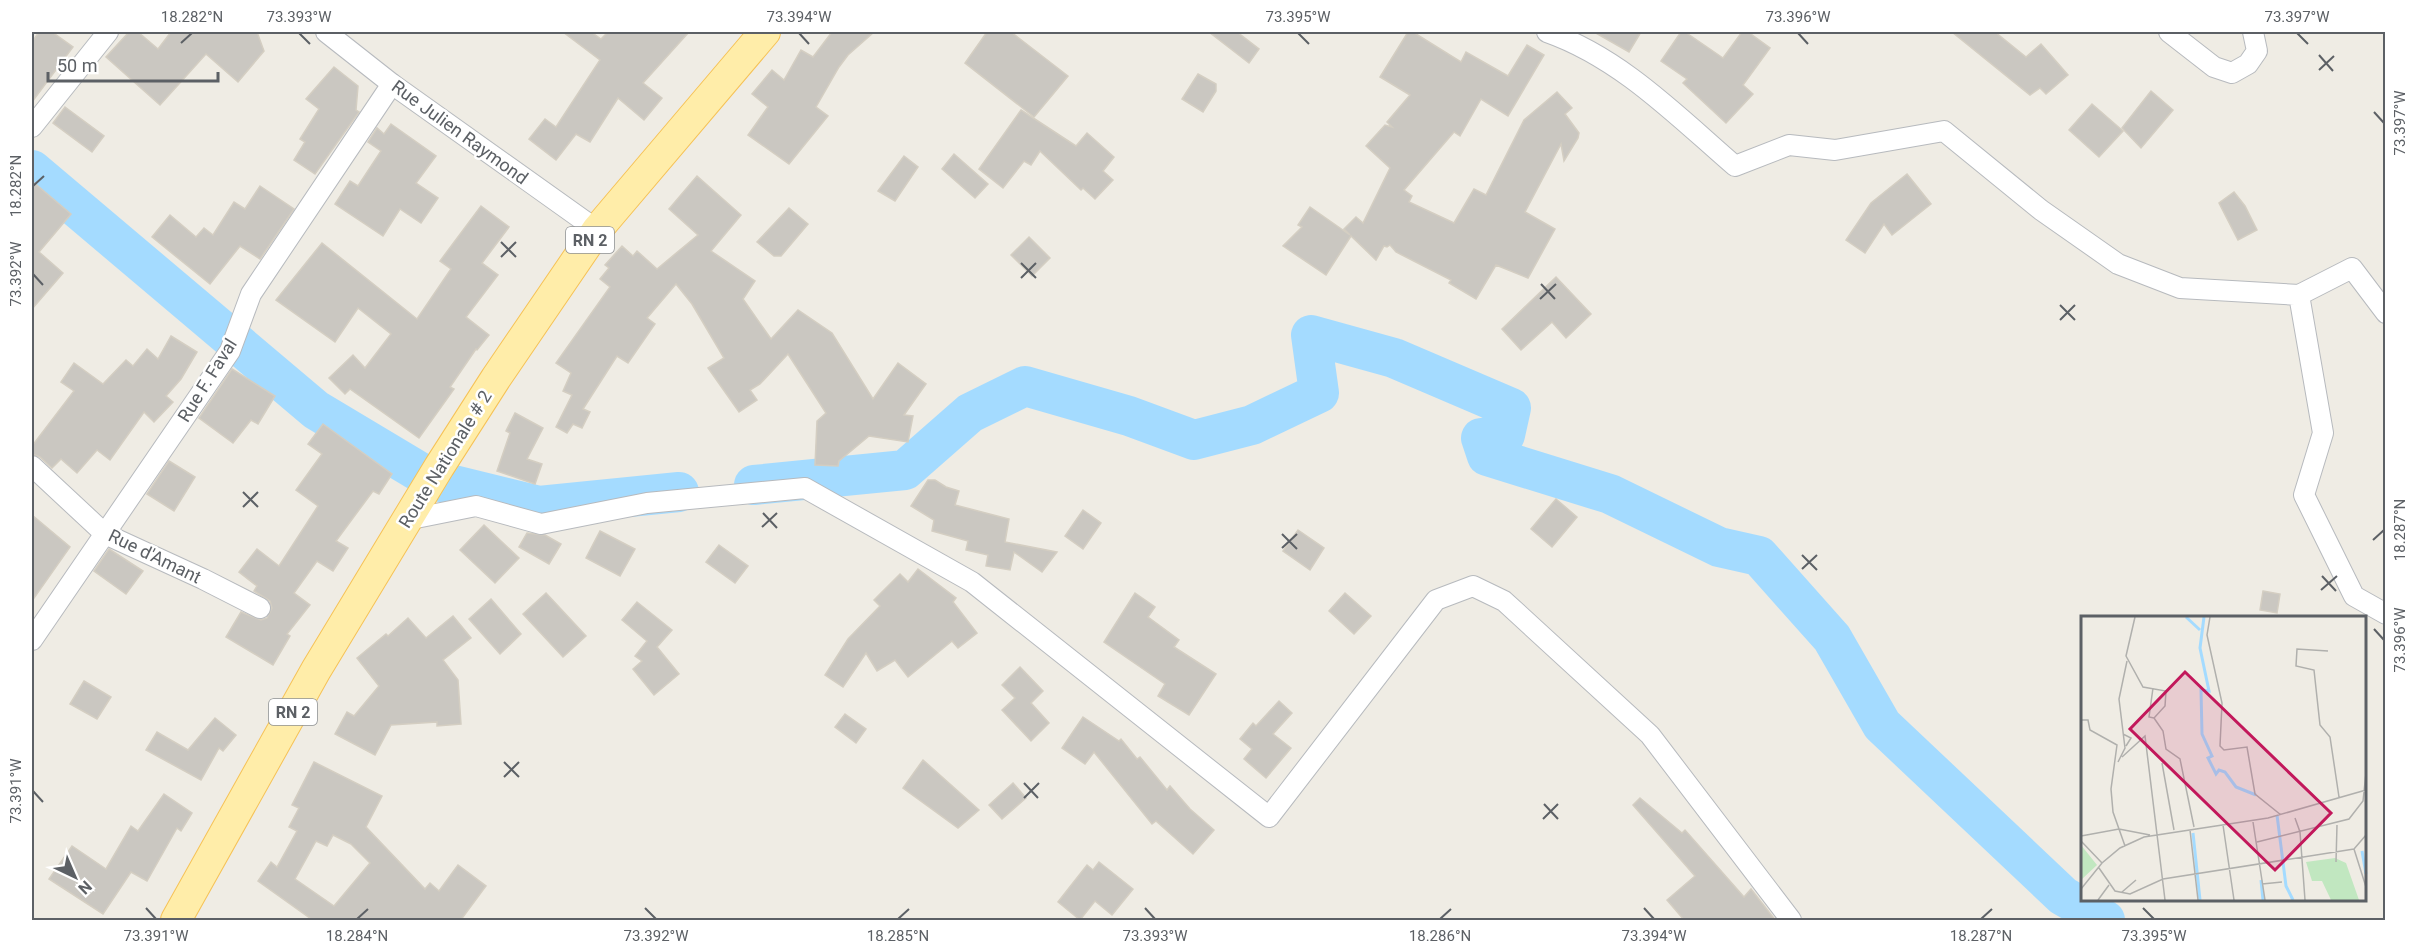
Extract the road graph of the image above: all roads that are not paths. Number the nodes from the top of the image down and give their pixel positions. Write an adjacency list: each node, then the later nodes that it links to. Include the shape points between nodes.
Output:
1 (108, 32): 8 (street)
2 (326, 32): 7 (street, Rue Julien Raymond)
3 (765, 32): 9 (main road, Route Nationale # 2 / RN 2)
4 (1548, 32): 10 (street, via 1631,76 1736,165 1789,145 1835,150 1944,131 2041,210 2118,264 2180,288)
5 (2169, 32): 6 (street, via 2214,67 2232,74 2248,64 2257,51)
6 (2253, 32)
7 (392, 84): 9 (street, Rue Julien Raymond); 14 (street, Rue F. Faval, via 251,294 230,351)
8 (32, 127)
9 (597, 230): 13 (main road, Route Nationale # 2 / RN 2)
10 (2299, 295): 11 (street, via 2352,268); 16 (street, via 2323,433 2304,495 2354,596)
11 (2385, 313)
12 (32, 466): 14 (street, Rue d'Amant)
13 (411, 514): 18 (main road, Route Nationale # 2 / RN 2, via 316,670); 19 (street, via 476,506 541,524 647,503 805,488 972,582 1269,817 1436,600 1473,586 1504,600 1650,735)
14 (105, 534): 15 (street, Rue d'Amant); 17 (street, Rue F. Faval)
15 (260, 608)
16 (2385, 614)
17 (32, 640)
18 (176, 921)
19 (1791, 921)

